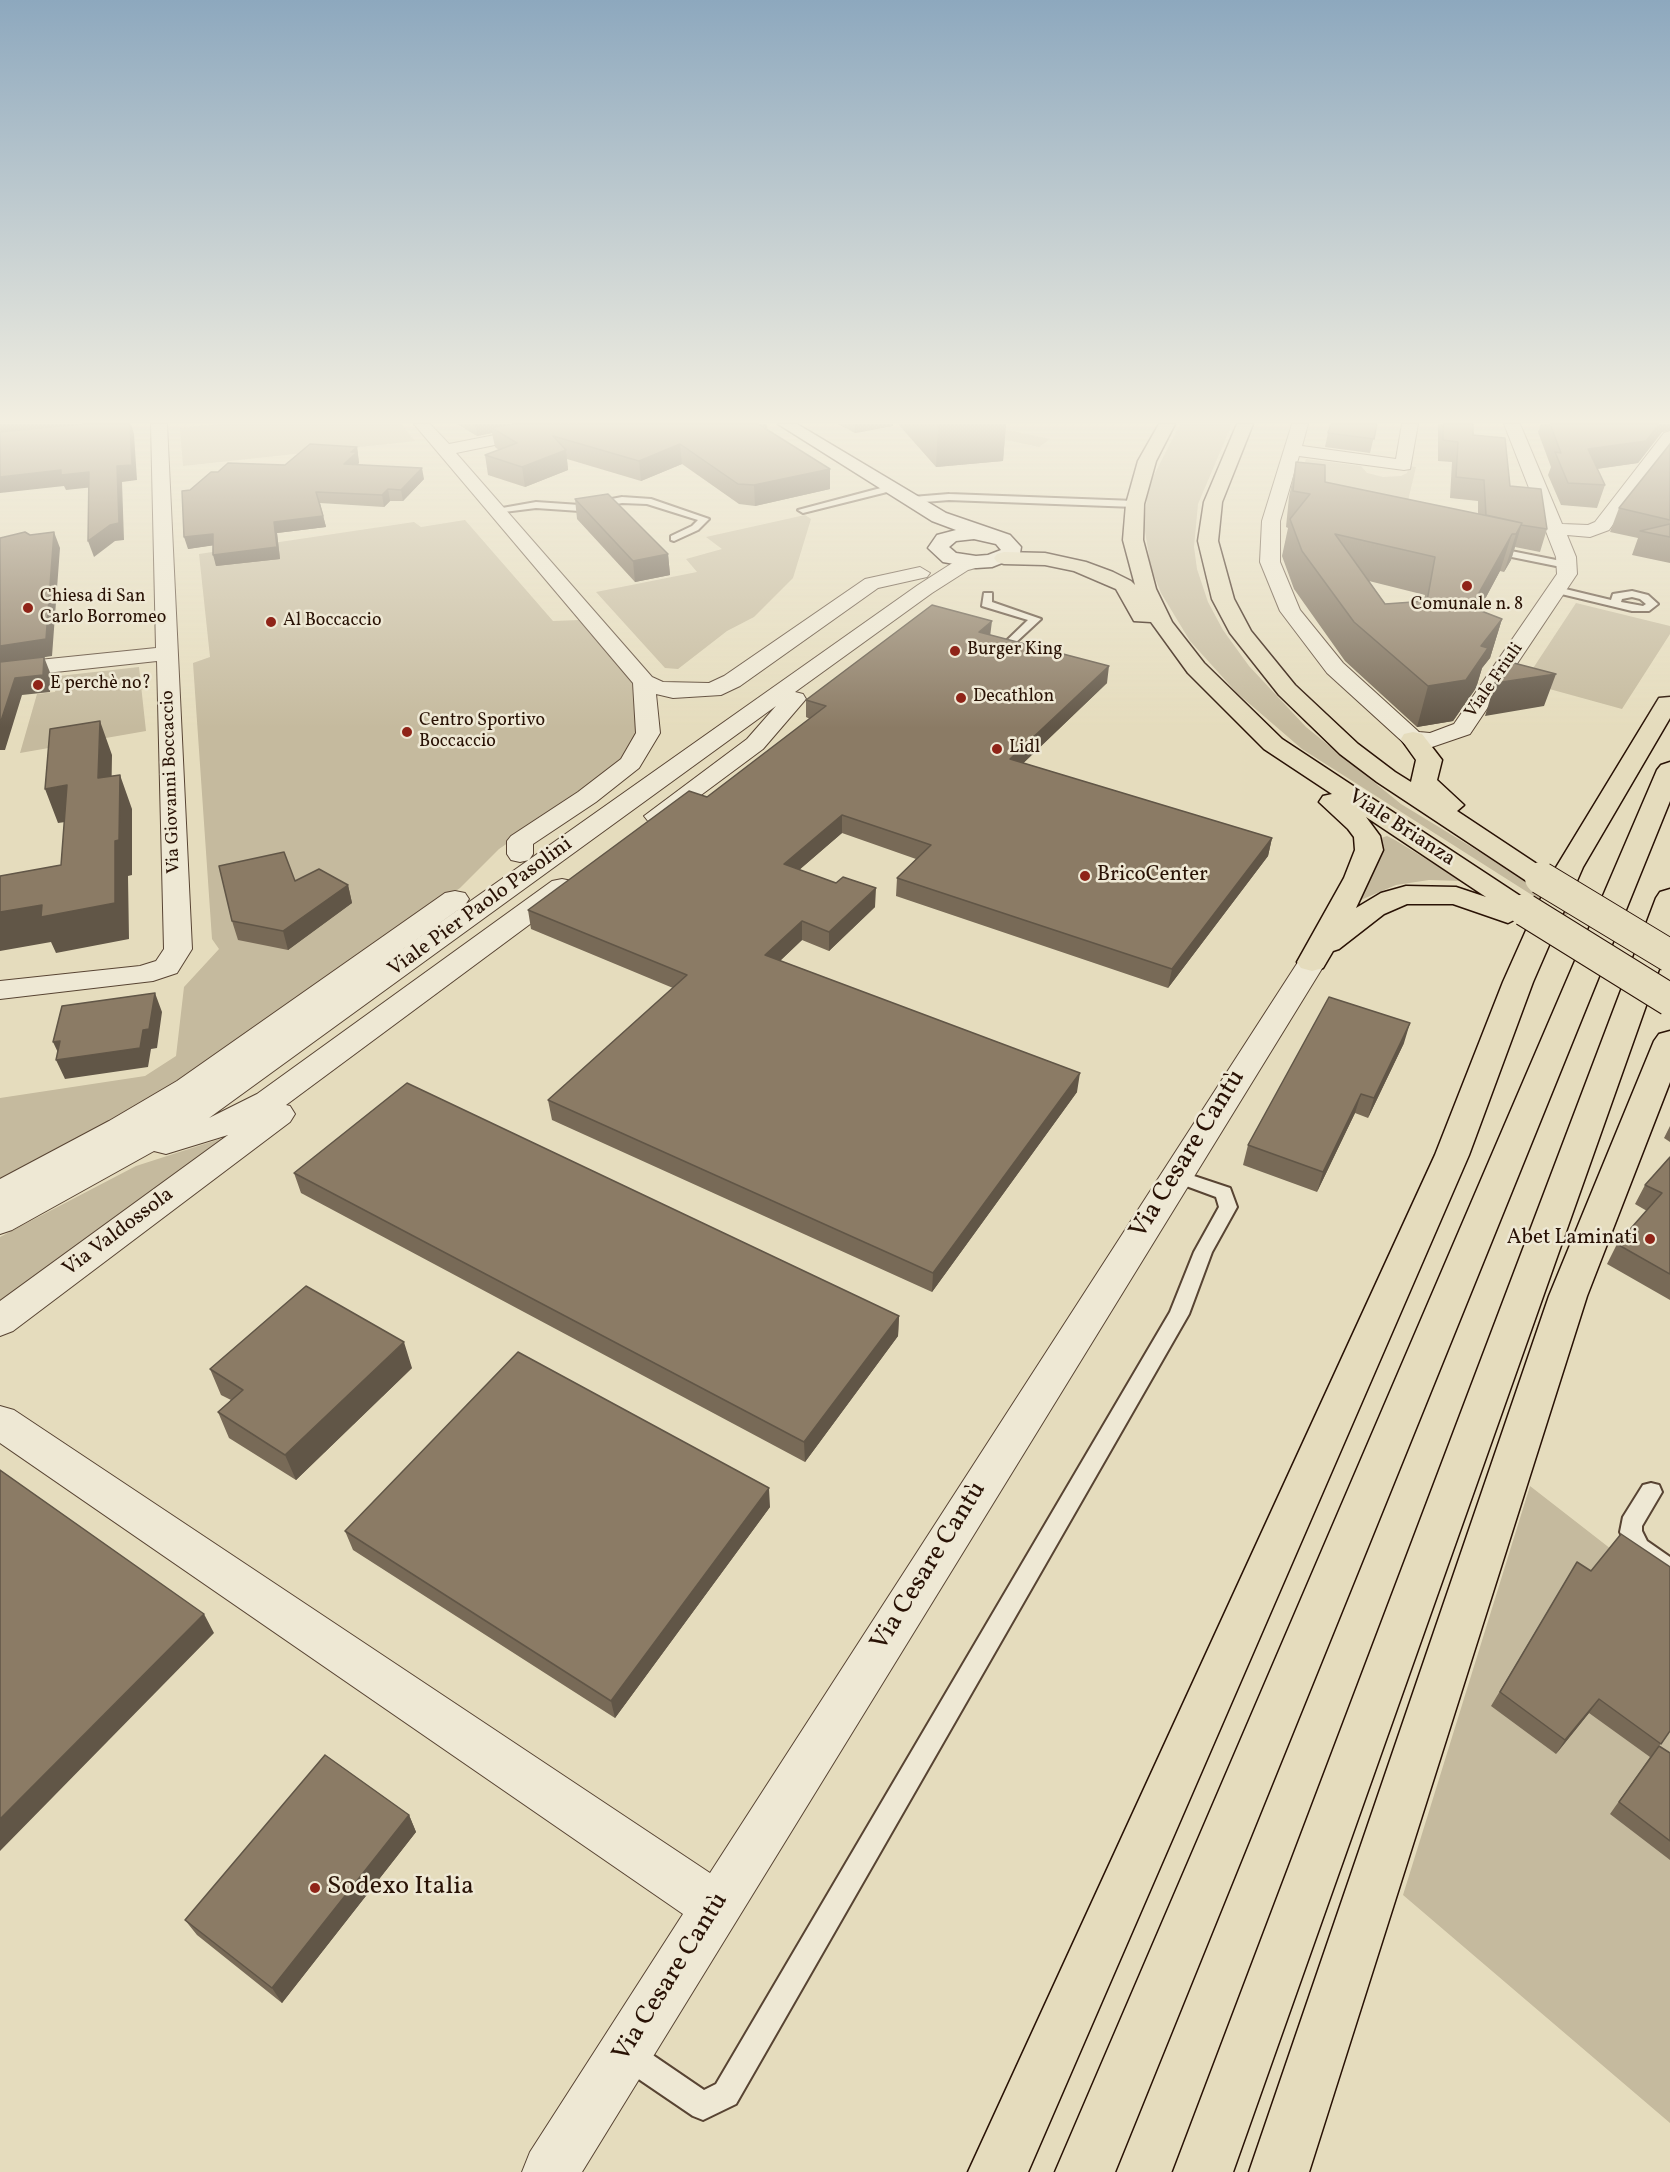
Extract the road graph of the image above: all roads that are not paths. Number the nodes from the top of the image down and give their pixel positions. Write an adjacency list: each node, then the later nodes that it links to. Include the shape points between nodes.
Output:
1 (159, 525): 27 (street, Via Giovanni Boccaccio)
2 (509, 525): 29 (street)
3 (698, 525): 13 (lane)
4 (940, 525): 15 (street)
5 (962, 525): 12 (street)
6 (1134, 525): 14 (highway)
7 (1209, 525): 37 (highway, Viale Brianza, via 1213,568 1227,607 1248,642 1287,690 1320,723 1386,777)
8 (1271, 525): 31 (street, via 1270,562 1290,611 1335,668)
9 (1553, 525): 11 (street)
10 (1602, 525): 11 (street, via 1590,531)
11 (1554, 529): 19 (street)
12 (986, 534): 15 (street, via 962,534); 17 (street)
13 (674, 538)
14 (1134, 540): 17 (highway, via 1087,557); 24 (highway, via 1146,589)
15 (941, 544): 18 (street, via 950,558); 20 (street, Viale Pier Paolo Pasolini, via 936,559)
16 (1482, 547): 19 (lane)
17 (1005, 550): 18 (street); 24 (highway, via 1106,576 1124,585 1142,616)
18 (976, 562): 25 (street, Viale Pier Paolo Pasolini, via 949,574)
19 (1566, 565): 21 (street, Viale Friuli, via 1568,574)
20 (920, 573): 29 (street, via 872,583 732,681 713,690 673,692); 35 (street, Viale Pier Paolo Pasolini)
21 (1557, 590): 23 (lane, via 1632,608 1644,609 1653,604 1632,594 1617,596); 31 (street, Viale Friuli, via 1462,729 1432,740)
22 (988, 595): 26 (lane, via 986,604 1036,619 1007,646 1021,654)
23 (1616, 602)
24 (1162, 623): 32 (highway, Viale Brianza, via 1196,668)
25 (851, 642): 34 (street, Viale Pier Paolo Pasolini, via 755,744); 49 (street, Viale Pier Paolo Pasolini, via 198,1110)
26 (1033, 651)
27 (167, 653): 28 (street); 43 (street, Via Giovanni Boccaccio, via 178,949 175,958 167,967 143,975)
28 (0, 671)
29 (644, 682): 35 (street, Viale Pier Paolo Pasolini, via 648,733 631,763 520,841)
30 (1667, 703): 60 (highway, via 1569,867 1518,982 1452,1155)
31 (1413, 739): 37 (highway, via 1428,755 1423,779 1427,786)
32 (1273, 744): 39 (highway, Viale Brianza); 41 (highway, via 1277,760 1358,823 1367,836 1369,850 1362,870)
33 (1670, 770): 61 (highway)
34 (632, 835)
35 (520, 854): 51 (street, Viale Pier Paolo Pasolini, via 188,1088)
36 (585, 870): 45 (street, Viale Pier Paolo Pasolini)
37 (1541, 878): 40 (highway, Viale Brianza, bridge)
38 (1670, 897): 62 (highway)
39 (1523, 915): 41 (highway, via 1456,896 1391,898 1340,932); 42 (highway, Viale Brianza, bridge)
40 (1670, 956)
41 (1312, 962): 50 (street, Via Cesare Cantù)
42 (1632, 977): 44 (highway, Viale Brianza, bridge); 46 (highway, bridge)
43 (0, 990)
44 (1670, 1000)
45 (406, 1003): 48 (street, Viale Pier Paolo Pasolini, via 345,1065); 49 (street, Viale Pier Paolo Pasolini, via 268,1102 226,1124)
46 (1670, 1005)
47 (1670, 1041): 63 (highway, via 1568,1296)
48 (237, 1144): 53 (street, Via Valdossola)
49 (106, 1165): 52 (street, Viale Pier Paolo Pasolini)
50 (1176, 1176): 57 (street, Via Cesare Cantù); 58 (lane, via 1224,1193 1228,1207 1203,1251 1179,1314 726,2094 703,2106)
51 (0, 1194)
52 (0, 1221)
53 (0, 1321)
54 (0, 1422): 57 (street)
55 (1651, 1492): 56 (lane, via 1631,1524 1631,1532 1639,1548)
56 (1670, 1570)
57 (717, 1906): 58 (street, Via Cesare Cantù)
58 (625, 2053): 59 (street, Via Cesare Cantù)
59 (550, 2172)
60 (998, 2172)
61 (1085, 2172)
62 (1203, 2172)
63 (1279, 2172)

